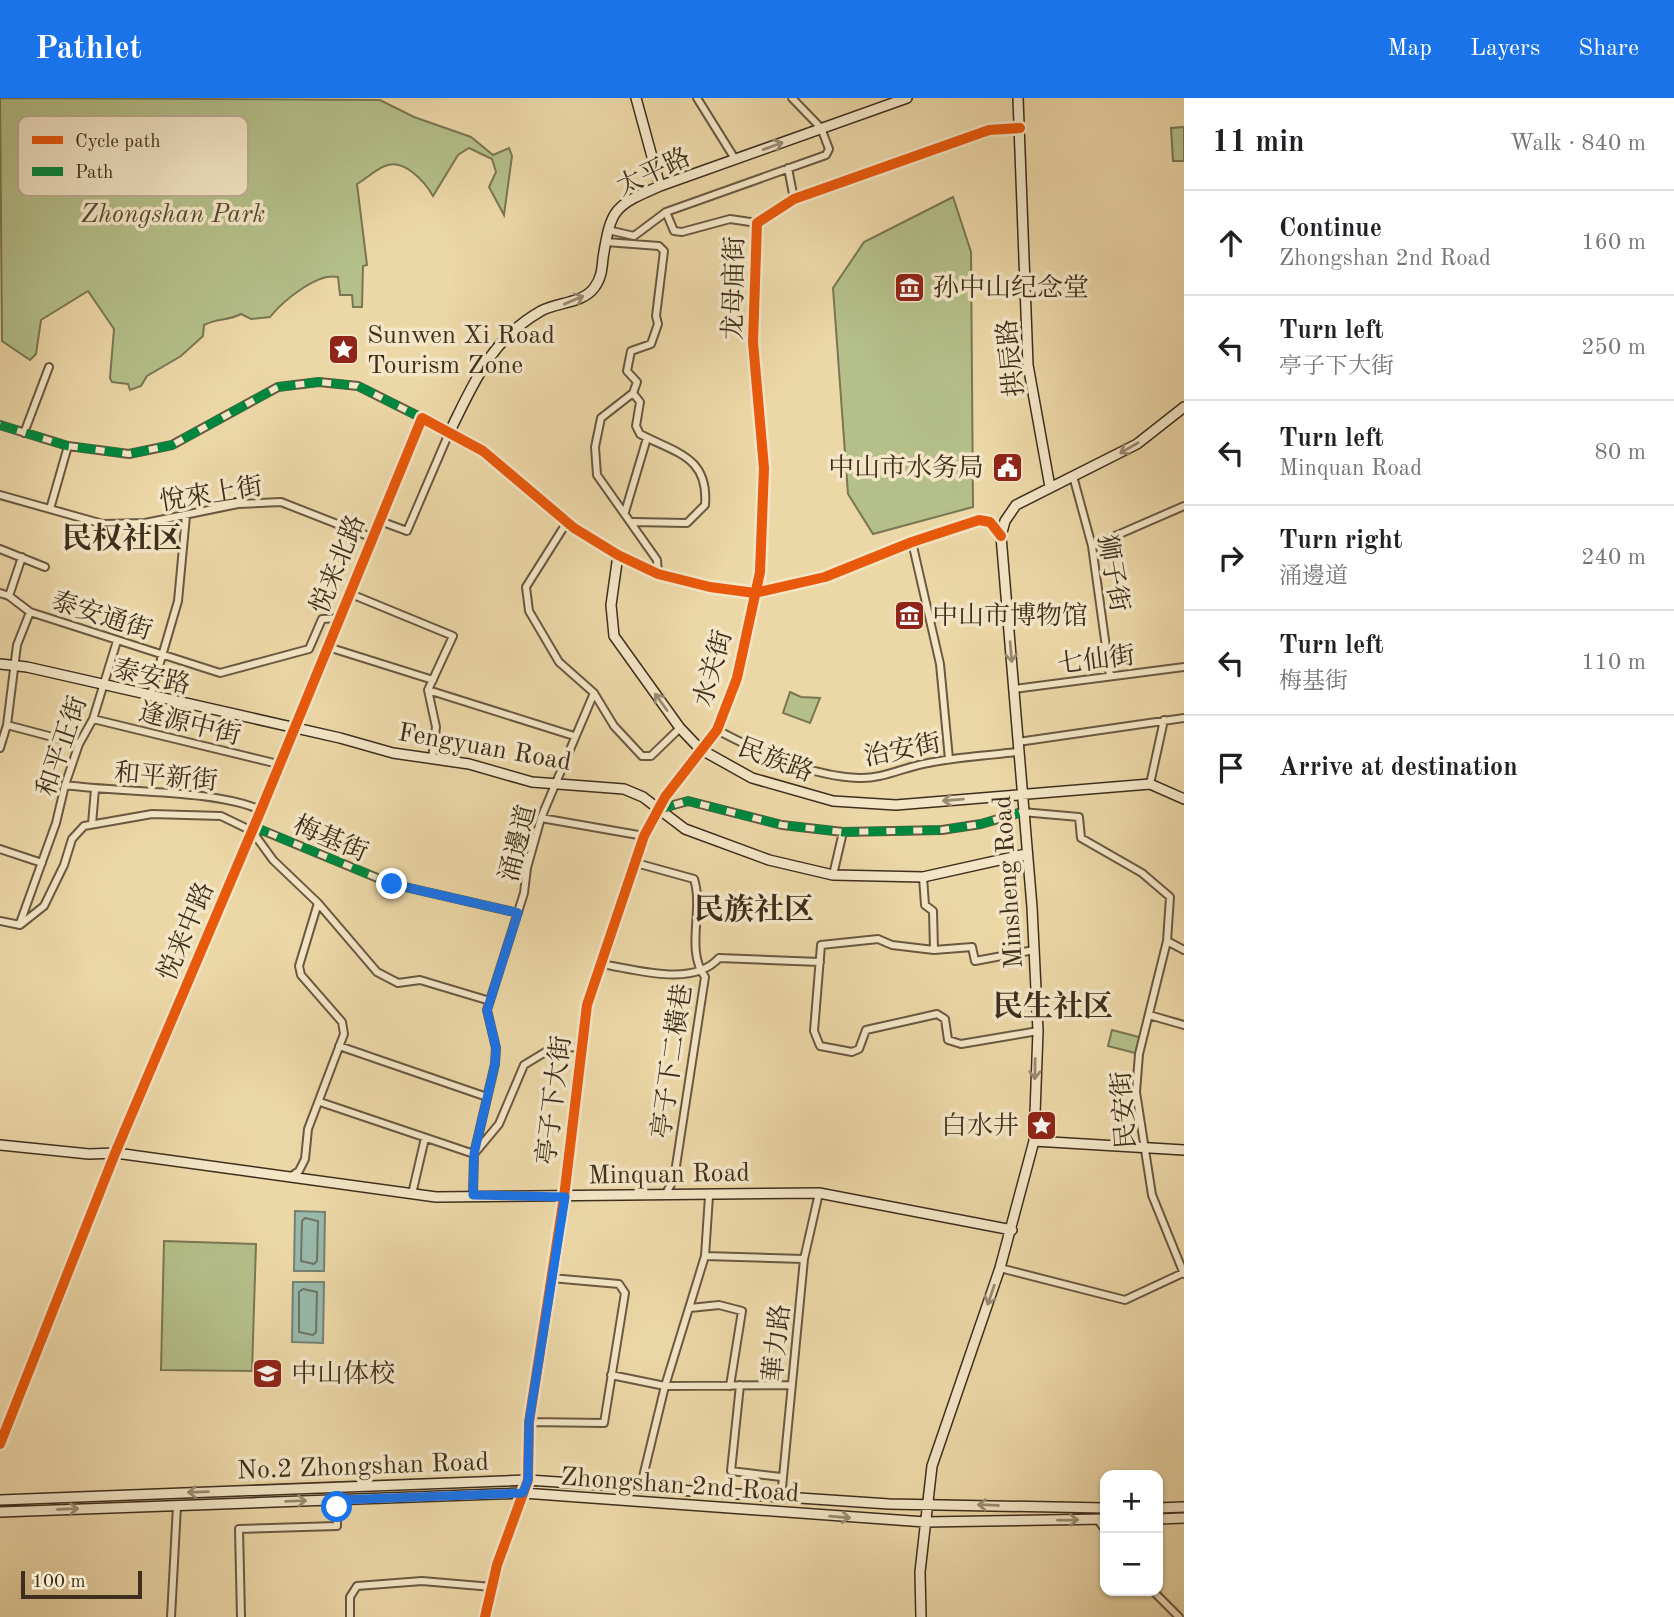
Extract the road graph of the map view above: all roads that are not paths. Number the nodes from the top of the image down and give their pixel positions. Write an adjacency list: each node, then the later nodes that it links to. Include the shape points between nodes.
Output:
1 (636, 98): 10 (street)
2 (697, 98): 8 (street)
3 (792, 98): 6 (street)
4 (907, 98): 6 (street, 太平路)
5 (1018, 98): 7 (street, 拱辰路)
6 (821, 128): 8 (street, 太平路, one-way to 6); 9 (street, via 829,149 826,155)
7 (1020, 128): 11 (street, 龙母庙街, via 989,130); 26 (street, 拱辰路, via 1028,365)
8 (735, 159): 10 (street, 太平路)
9 (788, 168): 11 (street); 12 (street)
10 (660, 186): 14 (street, 太平路, via 625,202 610,218)
11 (794, 199): 13 (street, 龙母庙街)
12 (666, 212): 13 (street, via 674,231 682,232 730,219); 14 (street, via 634,236)
13 (757, 223): 45 (street, 龙母庙街, via 753,342 764,468 760,572)
14 (608, 230): 15 (street, 太平路)
15 (606, 242): 17 (street, via 659,246 664,251 658,324 651,344 631,351 627,371 637,382); 22 (street, 太平路, one-way to 15, via 485,359 506,337 542,310 592,291 601,277)
16 (49, 367): 21 (street)
17 (633, 393): 23 (street, via 640,402 636,426); 30 (street, via 601,418 595,447 597,475)
18 (1184, 407): 25 (street, one-way to 25, via 1138,444)
19 (422, 418): 22 (street); 24 (street, via 358,386 319,382 278,387 172,445 128,454); 32 (street, 悦来北路)
20 (0, 425): 21 (street)
21 (24, 433): 24 (street)
22 (450, 433): 32 (street, via 407,531); 33 (street, via 483,451)
23 (647, 438): 30 (street); 34 (street, via 693,462 706,481 705,505 687,523)
24 (68, 446): 29 (street)
25 (1073, 477): 26 (street); 38 (street, 狮子街)
26 (1051, 487): 35 (street, via 1016,505)
27 (0, 495): 29 (street, 悅來上街)
28 (1184, 506): 38 (street)
29 (50, 509): 31 (street, 悅來上街, via 103,524)
30 (625, 512): 34 (street)
31 (186, 516): 36 (street, 悅來上街, via 239,504 281,502); 52 (street, via 178,601)
32 (380, 521): 36 (street, 悦来北路)
33 (567, 522): 40 (street); 61 (street, via 526,587 529,611 559,662)
34 (633, 522): 43 (street, via 657,560)
35 (1001, 536): 37 (street, via 990,522 979,520); 59 (street, Minsheng Road, one-way to 59)
36 (373, 538): 46 (street, 悦来北路)
37 (912, 542): 45 (street, via 825,577); 76 (street, via 940,664)
38 (1092, 546): 56 (street, 狮子街)
39 (0, 549): 41 (street)
40 (618, 555): 43 (street); 68 (street, 民族路, one-way to 40, via 614,636 611,605)
41 (22, 557): 42 (street); 47 (street)
42 (46, 567)
43 (658, 574): 45 (street)
44 (0, 593): 47 (street, 泰安通街)
45 (754, 593): 69 (street, 水关街, via 737,678)
46 (351, 594): 49 (street, 悦来北路); 57 (street, via 453,636)
47 (9, 596): 48 (street, 泰安通街)
48 (30, 612): 50 (street, 泰安通街); 54 (street, via 17,645)
49 (341, 618): 51 (street, 悦来北路); 52 (street, 泰安通街, via 322,619 309,649 220,673)
50 (117, 641): 52 (street, 泰安通街); 58 (street, 和平正街)
51 (328, 647): 57 (street); 67 (street, 悦来北路)
52 (163, 654): 62 (street)
53 (0, 664): 54 (street, 泰安路)
54 (15, 666): 58 (street, 泰安路); 66 (street)
55 (1184, 667): 56 (street, 七仙街)
56 (1110, 676): 59 (street, 七仙街)
57 (433, 680): 60 (street)
58 (101, 686): 62 (street, 泰安路); 64 (street, 和平正街)
59 (1014, 689): 72 (street, Minsheng Road)
60 (428, 690): 70 (street); 75 (street, via 436,727)
61 (594, 693): 68 (street, via 614,726 642,756 651,756); 70 (street, 涌邊道)
62 (150, 697): 67 (street, 泰安路)
63 (1184, 718): 65 (street, 治安街)
64 (93, 719): 71 (street, 和平正街); 77 (street, 逢源中街)
65 (1164, 720): 72 (street, 治安街); 78 (street)
66 (8, 724): 71 (street); 73 (street)
67 (295, 728): 75 (street, Fengyuan Road); 77 (street, 悦来中路)
68 (680, 728): 74 (street, 民族路)
69 (717, 730): 74 (street, 水关街); 76 (street, 治安街, via 768,756 858,778)
70 (574, 736): 80 (street, 涌邊道)
71 (79, 744): 79 (street, 和平正街)
72 (1018, 747): 76 (street, 治安街); 82 (street, Minsheng Road)
73 (0, 748)
74 (700, 749): 82 (street, 民族路, one-way to 74, via 896,805 833,802 752,778); 86 (street, 亭子下大街)
75 (432, 759): 80 (street, Fengyuan Road)
76 (949, 759)
77 (278, 764): 85 (street, 悦来中路)
78 (1150, 784): 82 (street, 民族路); 84 (street)
79 (65, 785): 81 (street, 和平新街); 96 (street, 和平正街)
80 (553, 786): 86 (street, Fengyuan Road, via 624,789); 89 (street, 涌邊道)
81 (94, 789): 83 (street, 和平新街); 90 (street)
82 (1021, 794): 87 (street, Minsheng Road)
83 (198, 797): 85 (street, 和平新街); 88 (street)
84 (1184, 799)
85 (261, 810): 91 (street, 悦来中路)
86 (657, 810): 92 (street, via 688,801 782,825); 93 (street, 亭子下大街); 98 (street, Fengyuan Road, via 685,829 727,846)
87 (1023, 812): 92 (street, via 942,830); 95 (street, Minsheng Road); 104 (street, 民安街, via 1079,817 1081,838 1142,873 1170,897)
88 (198, 815): 90 (street, 梅基街, via 152,814); 91 (street, 梅基街, via 221,816)
89 (541, 818): 93 (street); 101 (street, 涌邊道)
90 (92, 824): 103 (street, via 72,839 44,906)
91 (252, 828): 100 (street, via 273,860); 101 (street, 梅基街, via 392,884); 124 (street, 悦来中路)
92 (843, 832): 98 (street)
93 (644, 836): 97 (street, 亭子下大街)
94 (0, 849): 96 (street)
95 (1026, 854): 99 (street, Fengyuan Road); 106 (street, Minsheng Road)
96 (42, 863): 103 (street, 和平正街)
97 (635, 863): 109 (street, 亭子下大街); 110 (street, 亭子下二橫巷, via 694,878 696,965)
98 (832, 875): 99 (street, Fengyuan Road)
99 (923, 877): 105 (street, via 925,905 933,911)
100 (318, 903): 111 (street, via 377,972 398,984 420,980); 115 (street, via 299,966 301,975 342,1022)
101 (518, 913): 111 (street, 涌邊道)
102 (0, 921): 103 (street)
103 (20, 925)
104 (1167, 941): 107 (street); 112 (street, 民安街)
105 (934, 950): 106 (street, via 972,947 975,961); 108 (street, via 878,939 821,945)
106 (1034, 950): 114 (street, Minsheng Road)
107 (1184, 950)
108 (820, 962): 110 (street, via 719,958); 114 (street, via 814,1031 820,1046 852,1052 859,1049 866,1030 937,1014 945,1020 948,1040 961,1044)
109 (601, 964): 110 (street, via 689,975); 116 (street, 亭子下大街, via 587,1004)
110 (700, 970): 130 (street, 亭子下二橫巷, via 705,977 674,1179)
111 (490, 1001): 117 (street, 涌邊道, via 487,1010 496,1048)
112 (1149, 1015): 113 (street); 122 (street, 民安街, via 1136,1092)
113 (1184, 1025)
114 (1038, 1031): 120 (street, Minsheng Road, one-way to 120)
115 (340, 1046): 117 (street); 118 (street)
116 (582, 1047): 125 (street, via 552,1048 524,1065 499,1124); 132 (street, 亭子下大街)
117 (487, 1097): 125 (street, 涌邊道)
118 (320, 1102): 119 (street); 126 (street, via 308,1129 305,1159)
119 (425, 1138): 125 (street); 128 (street)
120 (1034, 1141): 122 (street); 133 (street, Minsheng Road)
121 (0, 1145): 124 (street, Minquan Road)
122 (1144, 1148): 123 (street); 137 (street, 民安街, via 1152,1195)
123 (1184, 1150)
124 (115, 1153): 126 (street, Minquan Road); 146 (street, 悦来中路); 147 (street, 悦来中路)
125 (474, 1154): 129 (street, 涌邊道)
126 (290, 1178): 128 (street, Minquan Road)
127 (819, 1193): 131 (street, Minquan Road); 133 (street, Minquan Road); 135 (street, 華力路)
128 (412, 1194): 129 (street, Minquan Road)
129 (473, 1195): 132 (street, Minquan Road)
130 (664, 1196): 131 (street, Minquan Road); 132 (street, Minquan Road)
131 (709, 1196): 134 (street)
132 (565, 1197): 138 (street, 亭子下大街)
133 (1012, 1230): 136 (street, Minsheng Road)
134 (705, 1256): 135 (street); 139 (street)
135 (804, 1258): 142 (street, 華力路)
136 (1000, 1268): 137 (street, via 1125,1300); 155 (street, Minsheng Road, one-way to 155, via 932,1466)
137 (1184, 1273)
138 (551, 1278): 140 (street, via 620,1284 625,1293); 145 (street, 亭子下大街)
139 (690, 1308): 143 (street); 144 (street, via 719,1305 742,1311)
140 (611, 1375): 143 (street); 145 (street, via 604,1423)
141 (740, 1385): 142 (street); 144 (street); 148 (street, via 732,1471)
142 (791, 1385): 148 (street, 華力路)
143 (665, 1386): 144 (street); 150 (street)
144 (730, 1386)
145 (529, 1422): 149 (street, 亭子下大街)
146 (0, 1434)
147 (0, 1444)
148 (782, 1477): 152 (street, 華力路)
149 (528, 1480): 150 (street, No.2 Zhongshan Road); 151 (street); 153 (street, No.2 Zhongshan Road, one-way to 153)
150 (639, 1489): 152 (street, No.2 Zhongshan Road)
151 (523, 1493): 154 (street, Zhongshan 2nd Road); 164 (street, Zhongshan 2nd Road, one-way to 164); 165 (street)
152 (781, 1498): 155 (street, No.2 Zhongshan Road)
153 (0, 1500)
154 (337, 1500): 156 (street, Zhongshan 2nd Road, one-way to 154); 168 (street, via 337,1526 239,1529)
155 (927, 1503): 158 (street, No.2 Zhongshan Road, one-way to 155); 164 (street, Minsheng Road)
156 (177, 1506): 160 (street, Zhongshan 2nd Road, one-way to 156); 167 (street)
157 (1184, 1507): 159 (street)
158 (1100, 1508)
159 (1163, 1508)
160 (0, 1512)
161 (1184, 1518): 162 (street)
162 (1163, 1519)
163 (1100, 1520): 164 (street, Zhongshan 2nd Road, one-way to 163)
164 (925, 1522): 171 (street, Minsheng Road)
165 (492, 1587): 169 (street, via 422,1581 357,1586); 170 (street)
166 (1158, 1596): 172 (street)
167 (171, 1617)
168 (241, 1617)
169 (350, 1617)
170 (485, 1617)
171 (921, 1617)
172 (1179, 1617)

